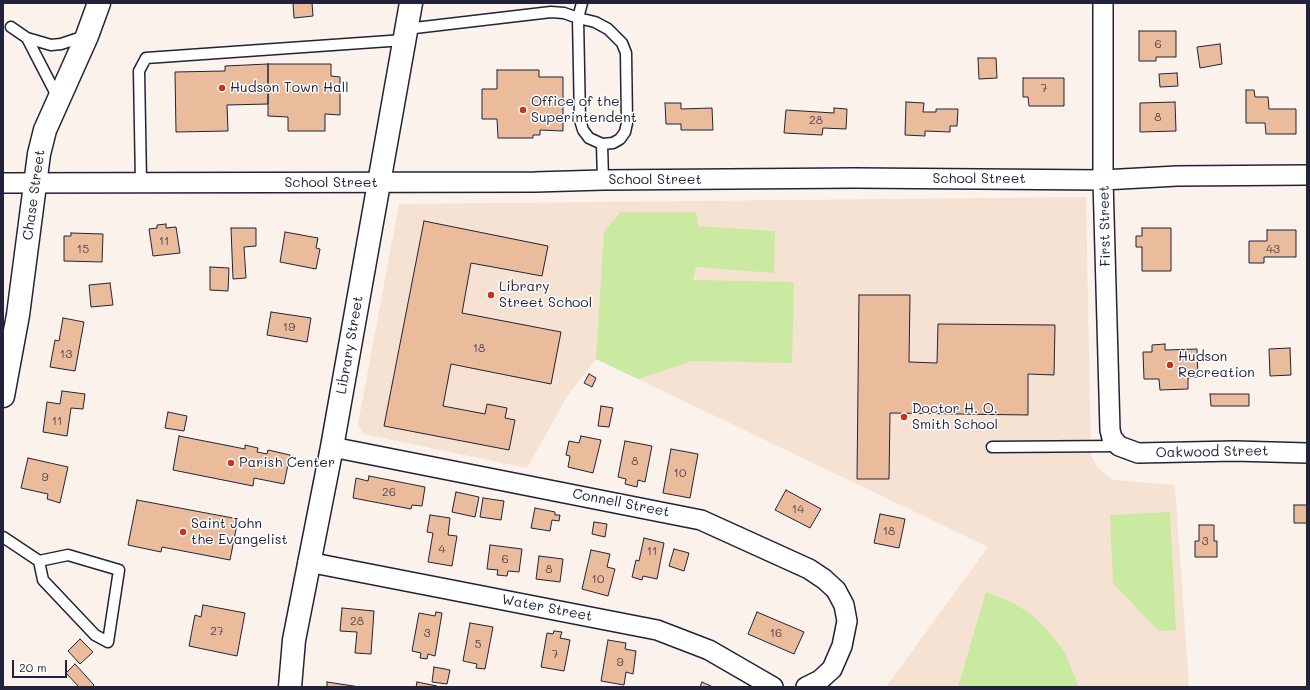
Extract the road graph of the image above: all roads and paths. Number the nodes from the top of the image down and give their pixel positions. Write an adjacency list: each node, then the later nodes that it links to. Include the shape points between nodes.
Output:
1 (99, 3): 8 (street, Chase Street)
2 (411, 3): 7 (street, Library Street)
3 (582, 3): 5 (lane)
4 (1103, 3): 14 (street, First Street)
5 (578, 18): 7 (lane, via 551,12); 11 (lane, via 580,120 589,138); 11 (lane, via 596,22 608,29 622,43 626,53 625,132 613,143)
6 (11, 27): 9 (lane)
7 (405, 34): 15 (lane, via 146,58 139,71); 16 (street, Library Street)
8 (87, 36): 9 (lane, via 51,45); 10 (street, Chase Street)
9 (27, 38): 10 (lane)
10 (58, 98): 18 (street, Chase Street, via 45,130)
11 (602, 144): 13 (lane)
12 (1307, 175): 14 (street, School Street, via 1176,176)
13 (603, 180): 14 (street, School Street); 16 (street, School Street)
14 (1104, 180): 20 (street, First Street, via 1110,430 1112,438)
15 (141, 182): 16 (street, School Street); 18 (street, School Street)
16 (380, 182): 21 (street, Library Street)
17 (3, 183): 18 (street, School Street)
18 (36, 183): 19 (street, Chase Street, via 18,315)
19 (3, 396)
20 (1119, 446): 22 (lane); 23 (street, Oakwood Street, via 1138,453)
21 (332, 447): 26 (street, Library Street); 29 (street, Connell Street, via 686,516 716,525 809,569 832,586 844,605 847,621 842,646 832,668 820,680)
22 (992, 447)
23 (1307, 453)
24 (3, 537): 25 (lane)
25 (38, 561): 25 (lane, via 44,580 95,635 108,642 119,570 68,555)
26 (308, 562): 27 (street, Library Street, via 294,640); 28 (street, Water Street, via 657,630 709,650)
27 (290, 687)
28 (773, 687)
29 (806, 687)

